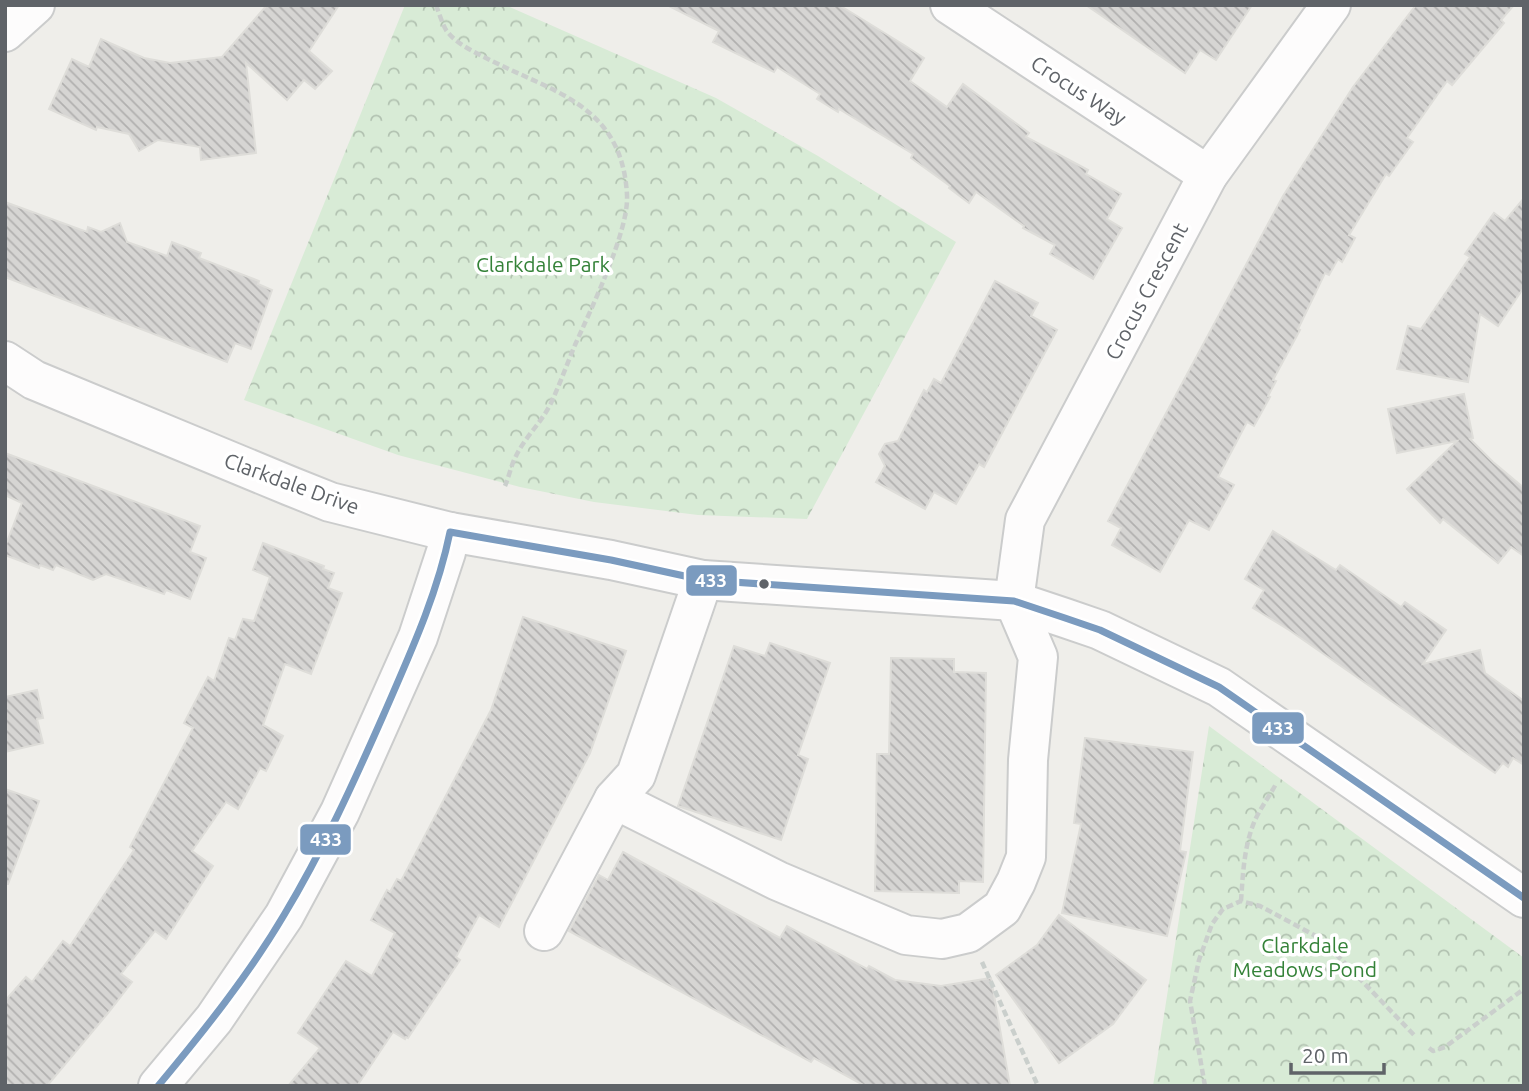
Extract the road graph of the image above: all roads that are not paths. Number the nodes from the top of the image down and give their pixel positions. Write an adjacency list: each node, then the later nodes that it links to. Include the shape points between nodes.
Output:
1 (35, 5): 4 (street)
2 (950, 5): 5 (street, Crocus Way)
3 (1331, 5): 5 (street, Crocus Crescent)
4 (5, 32)
5 (1208, 175): 9 (street, Crocus Crescent, via 1025,520)
6 (15, 374): 7 (street, Clarkdale Drive, via 330,502)
7 (450, 532): 8 (street, Clarkdale Drive); 13 (street, via 418,637 340,812 284,916 214,1019)
8 (703, 580): 9 (street, Clarkdale Drive); 10 (street, via 636,775)
9 (1014, 601): 10 (street, via 1038,657 1028,761 1026,857 1002,908 968,933 942,939 906,935 778,881); 11 (street, Clarkdale Drive, via 1100,630 1219,687)
10 (614, 799): 12 (street)
11 (1524, 898)
12 (544, 931)
13 (158, 1086)

